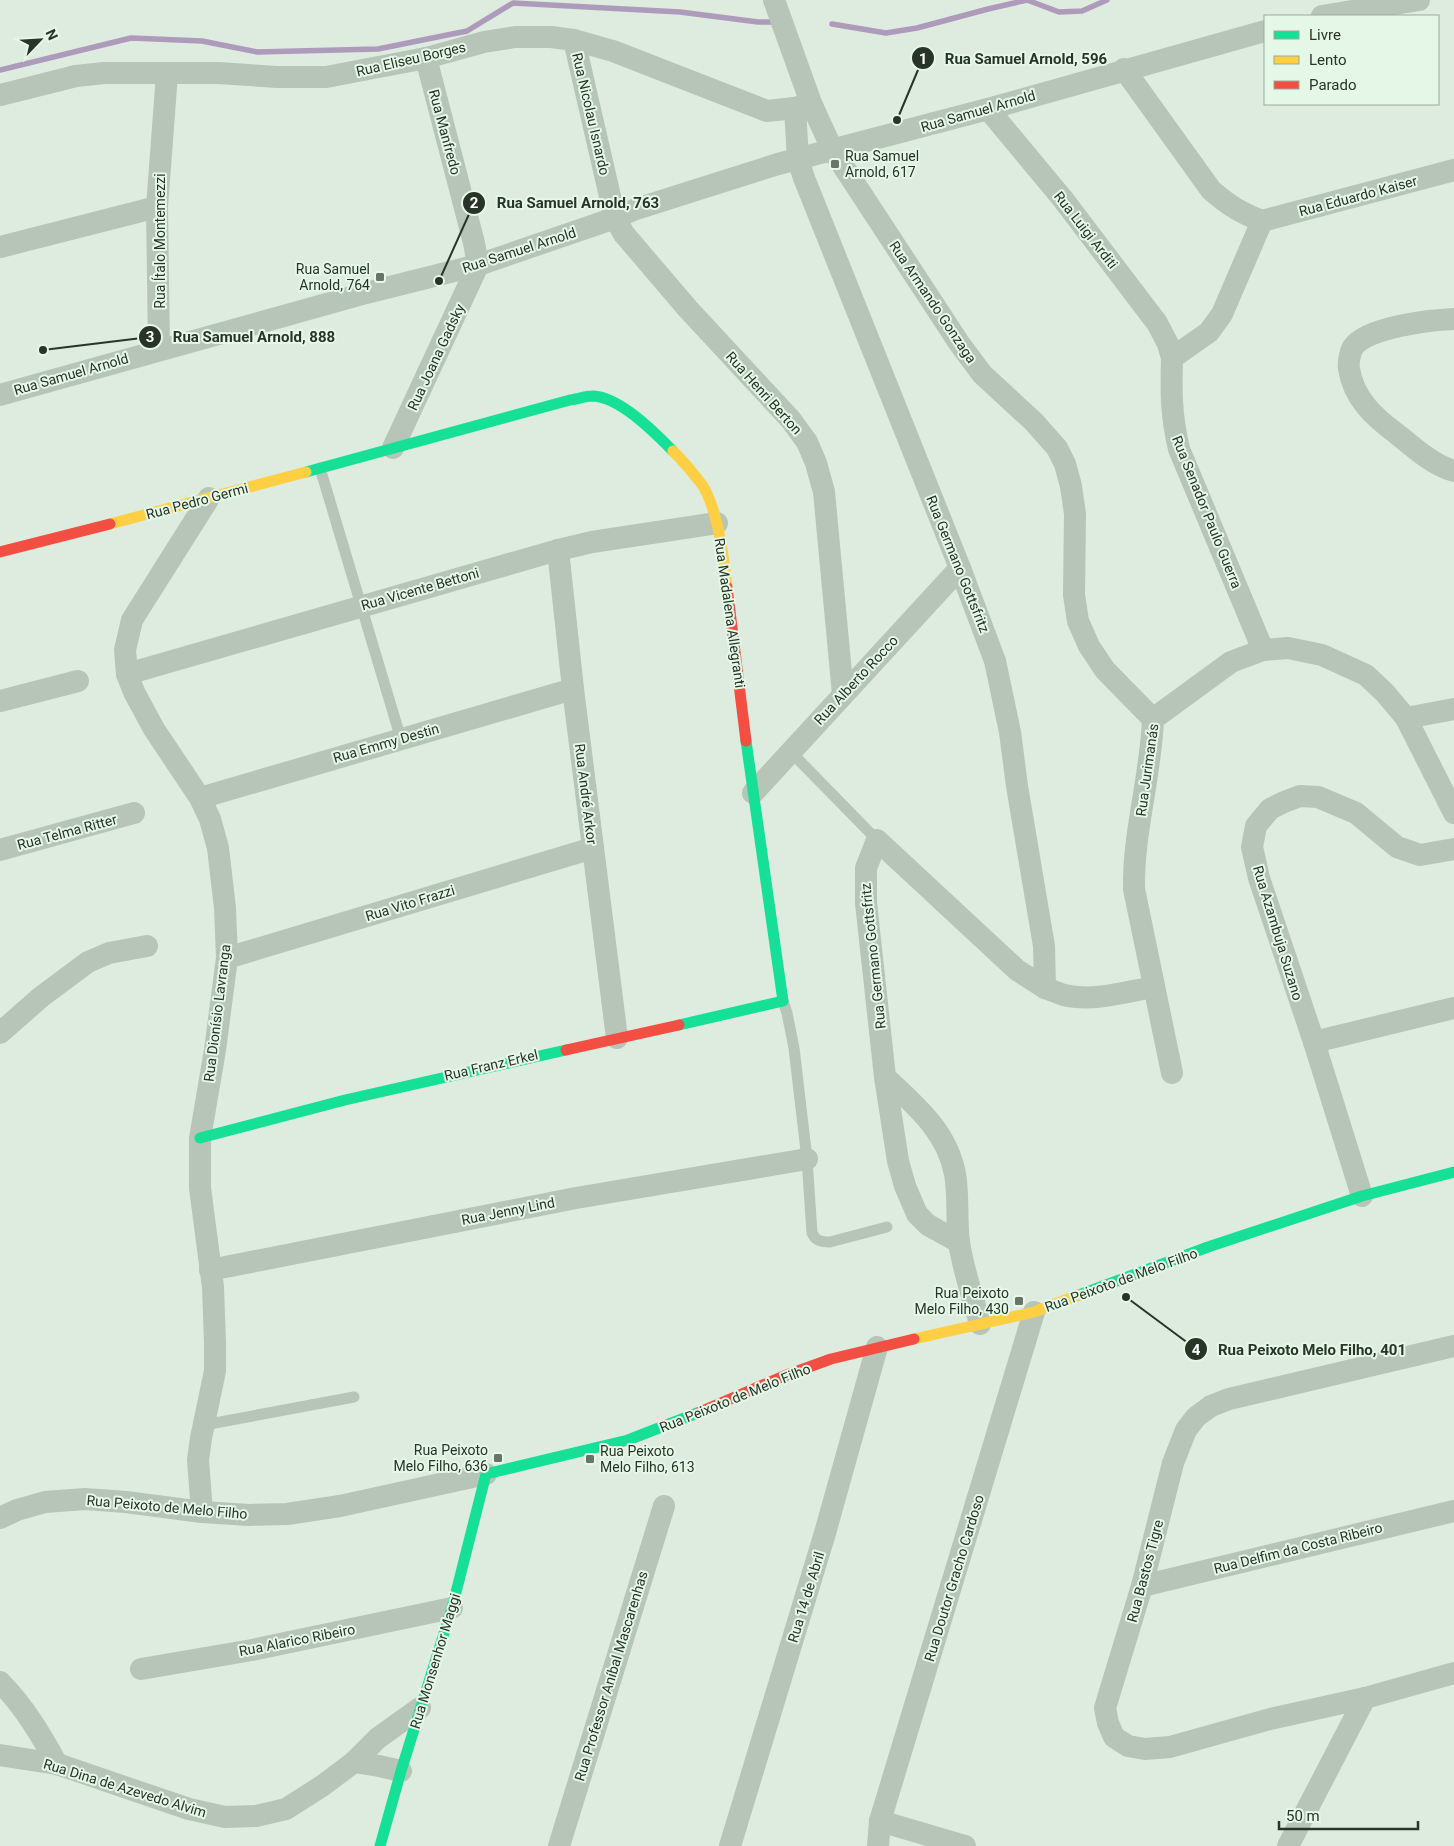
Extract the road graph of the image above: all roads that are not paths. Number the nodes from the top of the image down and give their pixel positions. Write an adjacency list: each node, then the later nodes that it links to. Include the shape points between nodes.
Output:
1 (774, 0): 10 (street, Rua Armando Gonzaga)
2 (1419, 0): 3 (street)
3 (1328, 15)
4 (1264, 31): 7 (street, Rua Samuel Arnold)
5 (574, 40): 6 (street, Rua Eliseu Borges, via 515,37); 10 (street, Rua Eliseu Borges, via 613,51 767,111); 16 (street, Rua Nicolau Isnardo)
6 (426, 58): 8 (street, Rua Eliseu Borges, via 326,77); 19 (street, Rua Manfredo)
7 (1124, 69): 11 (street, Rua Samuel Arnold); 17 (street, via 1211,190 1241,213)
8 (167, 74): 9 (street, Rua Eliseu Borges, via 76,76); 15 (street, Rua Ítalo Montemezzi)
9 (0, 95)
10 (803, 106): 12 (street, Rua Armando Gonzaga); 13 (street, Rua Germano Gottsfritz)
11 (988, 109): 12 (street, Rua Samuel Arnold); 22 (street, Rua Luigi Arditi, via 1062,198 1157,323)
12 (832, 149): 13 (street, Rua Samuel Arnold); 41 (street, Rua Armando Gonzaga, via 958,343 982,374 1034,422 1056,448 1071,486 1074,594 1078,621 1105,670)
13 (798, 159): 16 (street, Rua Samuel Arnold); 31 (street, Rua Germano Gottsfritz)
14 (1454, 170): 17 (street, Rua Eduardo Kaiser)
15 (157, 207): 18 (street); 21 (street, Rua Ítalo Montemezzi)
16 (615, 218): 19 (street, Rua Samuel Arnold); 37 (street, Rua Henri Berton, via 624,234 682,302 791,420 807,442 824,492)
17 (1262, 221): 22 (street, via 1222,314 1209,332)
18 (0, 247)
19 (478, 265): 21 (street, Rua Samuel Arnold); 24 (street, Rua Joana Gadsky)
20 (1454, 319): 26 (street, via 1410,323 1370,336 1353,348 1348,364 1351,382 1374,417 1423,455)
21 (159, 349): 23 (street, Rua Samuel Arnold)
22 (1172, 358): 33 (street, Rua Senador Paulo Guerra, via 1172,422 1179,449)
23 (0, 395)
24 (393, 448): 25 (street, Rua Pedro Germi); 28 (street, Rua Madalena Allegranti, via 570,400 593,396 603,398 618,404 657,435 680,459 703,486)
25 (320, 468): 27 (street, Rua Pedro Germi); 32 (lane)
26 (1454, 471)
27 (209, 498): 30 (street, Rua Pedro Germi); 34 (street, Rua Dionísio Lavranga, via 132,620 125,650)
28 (717, 523): 29 (street, Rua Vicente Bettoni); 44 (street, Rua Madalena Allegranti)
29 (558, 550): 32 (street, Rua Vicente Bettoni); 36 (street, Rua André Arkor)
30 (0, 552)
31 (960, 568): 37 (street, Rua Alberto Rocco); 55 (street, Rua Germano Gottsfritz, via 995,661 1004,697 1044,946)
32 (360, 606): 34 (street, Rua Vicente Bettoni); 42 (lane)
33 (1263, 650): 40 (street, Rua Jurimanás, via 1288,648 1322,656 1366,675 1386,692); 41 (street, Rua Jurimanás, via 1231,662)
34 (128, 674): 45 (street, Rua Dionísio Lavranga, via 154,729)
35 (78, 681): 38 (street)
36 (573, 689): 42 (street, Rua Emmy Destin); 49 (street, Rua André Arkor)
37 (843, 694): 43 (street, Rua Alberto Rocco)
38 (0, 701)
39 (1454, 709): 40 (street)
40 (1406, 718): 47 (street, Rua Jurimanás)
41 (1153, 719): 54 (street, Rua Jurimanás, via 1134,863 1134,889)
42 (401, 738): 45 (street, Rua Emmy Destin)
43 (790, 751): 44 (street, Rua Alberto Rocco); 48 (lane)
44 (753, 793): 56 (street, Rua Madalena Allegranti)
45 (200, 798): 53 (street, Rua Dionísio Lavranga, via 218,848 226,908)
46 (134, 813): 51 (street, Rua Telma Ritter)
47 (1454, 813)
48 (876, 840): 55 (street, via 1017,970); 62 (street, Rua Germano Gottsfritz, via 866,868 865,883)
49 (593, 848): 53 (street, Rua Vito Frazzi); 59 (street, Rua André Arkor)
50 (1454, 849): 60 (street, Rua Azambuja Suzano, via 1420,855 1397,847 1356,813 1318,797 1300,796 1284,802 1270,809 1256,826 1252,847 1259,878)
51 (0, 850)
52 (147, 946): 58 (street, via 108,953 88,962)
53 (227, 958): 63 (street, Rua Dionísio Lavranga)
54 (1154, 987): 55 (street, via 1083,997); 61 (street, Rua Jurimanás)
55 (1045, 988)
56 (783, 1001): 59 (street, Rua Franz Erkel); 64 (lane, via 794,1048)
57 (1454, 1008): 60 (street)
58 (0, 1033)
59 (617, 1038): 63 (street, Rua Franz Erkel, via 360,1095)
60 (1314, 1042): 66 (street, Rua Azambuja Suzano)
61 (1172, 1073)
62 (885, 1077): 68 (street, via 923,1113 948,1151 955,1174); 68 (street, Rua Germano Gottsfritz, via 898,1161 917,1214 928,1225)
63 (200, 1138): 69 (street, Rua Dionísio Lavranga, via 200,1188)
64 (807, 1159): 67 (lane, via 810,1224 815,1239 830,1242); 69 (street, Rua Jenny Lind, via 576,1198)
65 (1454, 1172): 66 (street, Rua Peixoto de Melo Filho)
66 (1362, 1196): 70 (street, Rua Peixoto de Melo Filho, via 1208,1247)
67 (887, 1227)
68 (959, 1242): 71 (street)
69 (210, 1270): 75 (street, Rua Dionísio Lavranga, via 215,1315 215,1371)
70 (1034, 1312): 71 (street, Rua Peixoto de Melo Filho); 92 (street, Rua Doutor Gracho Cardoso)
71 (980, 1324): 73 (street, Rua Peixoto de Melo Filho)
72 (1454, 1346): 81 (street, Rua Bastos Tigre, via 1229,1399 1196,1417 1186,1430 1173,1463)
73 (877, 1347): 76 (street, Rua Peixoto de Melo Filho, via 784,1376 628,1440); 95 (street, Rua 14 de Abril, via 825,1533)
74 (354, 1397): 75 (lane)
75 (204, 1425): 79 (street, Rua Dionísio Lavranga, via 198,1460)
76 (486, 1474): 79 (street, Rua Peixoto de Melo Filho, via 340,1506 287,1514); 82 (street, Rua Monsenhor Maggi)
77 (664, 1506): 94 (street, Rua Professor Aníbal Mascarenhas)
78 (1454, 1511): 81 (street, Rua Delfim da Costa Ribeiro)
79 (202, 1512): 80 (street, Rua Peixoto de Melo Filho, via 85,1500 45,1502)
80 (0, 1518)
81 (1142, 1586): 86 (street, Rua Bastos Tigre, via 1105,1708 1114,1737 1128,1746 1145,1749 1170,1747 1260,1721)
82 (452, 1608): 83 (street, Rua Alarico Ribeiro, via 252,1650); 87 (street, Rua Monsenhor Maggi)
83 (141, 1669)
84 (1454, 1673): 86 (street, Rua Bastos Tigre)
85 (0, 1682): 90 (street, via 26,1713)
86 (1365, 1698): 98 (street)
87 (420, 1708): 89 (street, Rua Dina de Azevedo Alvim, via 378,1738); 91 (street, Rua Monsenhor Maggi)
88 (0, 1755): 90 (street, Rua Dina de Azevedo Alvim)
89 (354, 1762): 90 (street, Rua Dina de Azevedo Alvim, via 286,1809 256,1816 224,1817); 91 (street)
90 (57, 1764)
91 (401, 1771): 93 (street, Rua Monsenhor Maggi)
92 (880, 1821): 96 (street, Rua Doutor Gracho Cardoso); 97 (street)
93 (380, 1846)
94 (559, 1846)
95 (730, 1846)
96 (878, 1846)
97 (964, 1846)
98 (1288, 1846)

